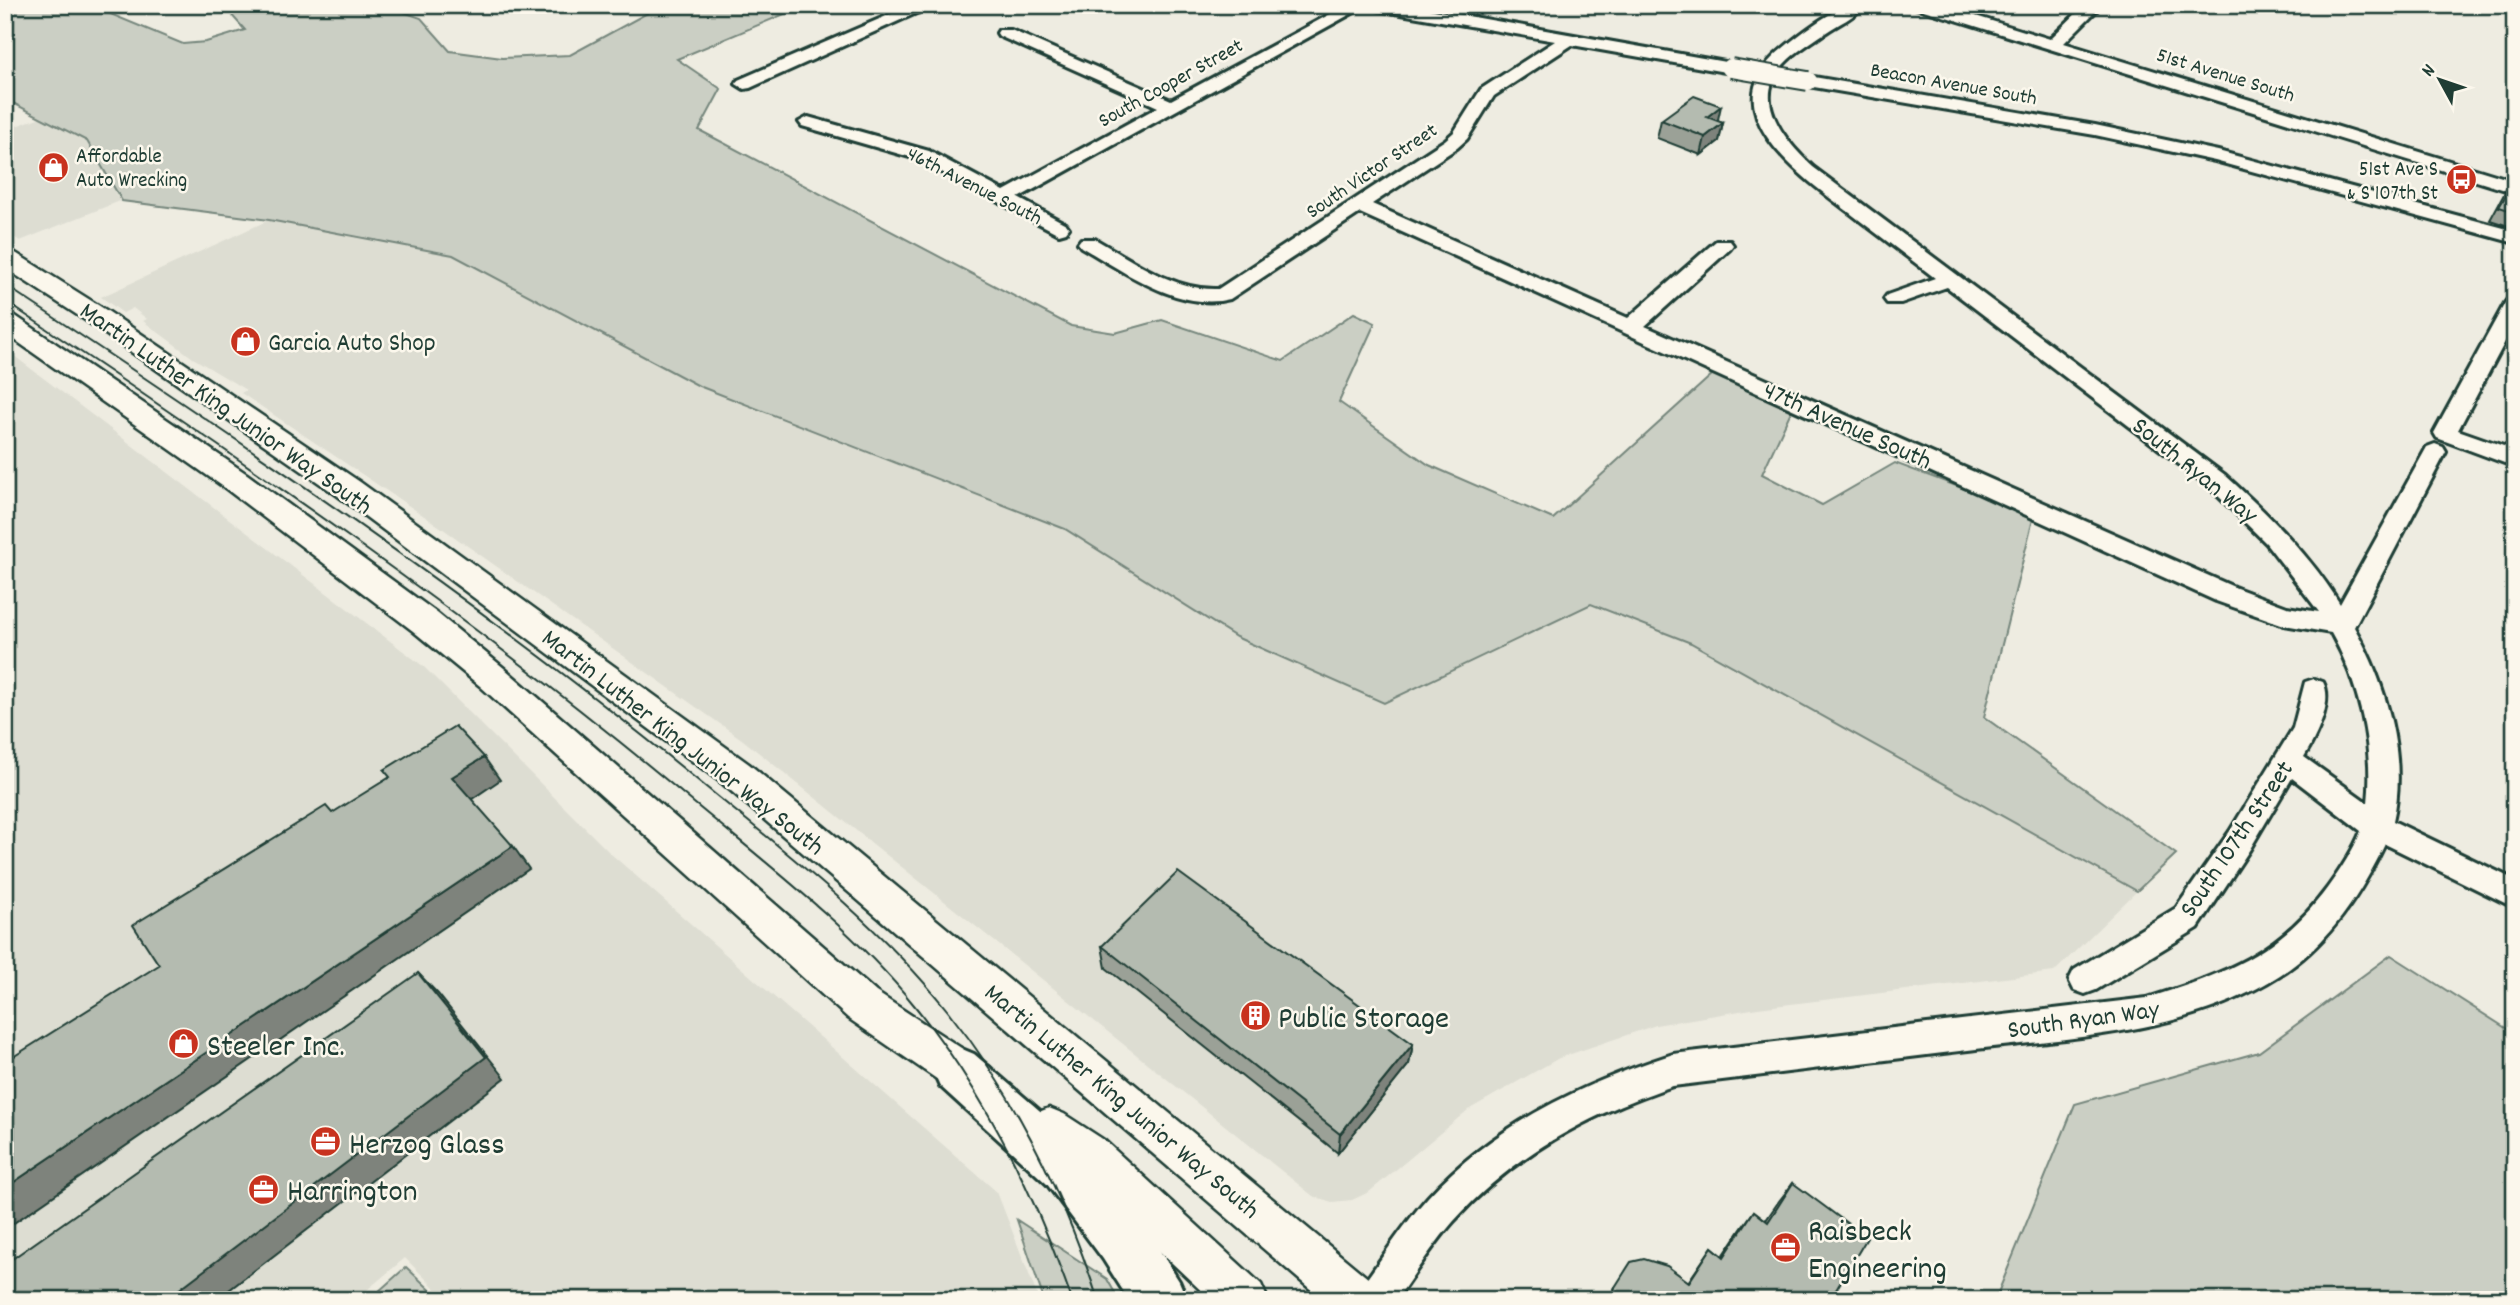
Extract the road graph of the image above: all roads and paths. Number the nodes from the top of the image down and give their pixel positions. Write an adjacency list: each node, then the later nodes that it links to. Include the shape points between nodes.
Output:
1 (926, 5): 10 (street)
2 (1359, 5): 11 (street, South Cooper Street)
3 (1378, 5): 8 (street, Beacon Avenue South)
4 (1857, 5): 21 (street, South Ryan Way, via 1769,71 1763,100 1768,123 1783,148 1806,171)
5 (1923, 5): 9 (street, 51st Avenue South)
6 (2094, 5): 9 (street)
7 (1005, 33): 11 (street)
8 (1571, 38): 15 (street, South Victor Street, via 1489,92 1451,144); 17 (street, Beacon Avenue South, bridge, via 2095,130 2218,156)
9 (2053, 45): 13 (street, 51st Avenue South)
10 (744, 84)
11 (1171, 107): 14 (street, South Cooper Street)
12 (808, 122): 14 (street, 46th Avenue South, via 923,155)
13 (2515, 187)
14 (1004, 198): 16 (street, 46th Avenue South)
15 (1360, 206): 18 (street, South Victor Street, via 1223,295 1213,297 1161,283); 25 (street, 47th Avenue South)
16 (1059, 228)
17 (2515, 237)
18 (1088, 243)
19 (1723, 245): 25 (street)
20 (5, 257): 37 (main road, Martin Luther King Junior Way South, via 349,489 736,774)
21 (1949, 280): 22 (street); 28 (street, South Ryan Way, via 2217,481 2262,521)
22 (1894, 299)
23 (2515, 303): 26 (street)
24 (5, 321): 34 (main road, via 236,481 425,622 862,1005)
25 (1632, 326): 28 (street, 47th Avenue South, via 2225,594 2284,616)
26 (2440, 443): 27 (street); 28 (street)
27 (2515, 459)
28 (2342, 625): 31 (street, South Ryan Way, via 2367,679 2379,724 2384,778)
29 (2314, 689): 30 (street, South 107th Street, via 2306,730)
30 (2288, 760): 31 (street); 33 (street, South 107th Street, via 2187,918)
31 (2378, 827): 32 (street); 38 (street, South Ryan Way, via 2361,863 2315,927 2283,956 2201,996 2147,1013 1674,1070 1577,1106 1486,1165 1440,1210)
32 (2515, 895)
33 (2084, 980)
34 (957, 1070): 35 (highway, via 1065,1166 1122,1240); 36 (main road, via 1089,1155)
35 (1160, 1300)
36 (1245, 1300)
37 (1359, 1300)
38 (1374, 1300)

